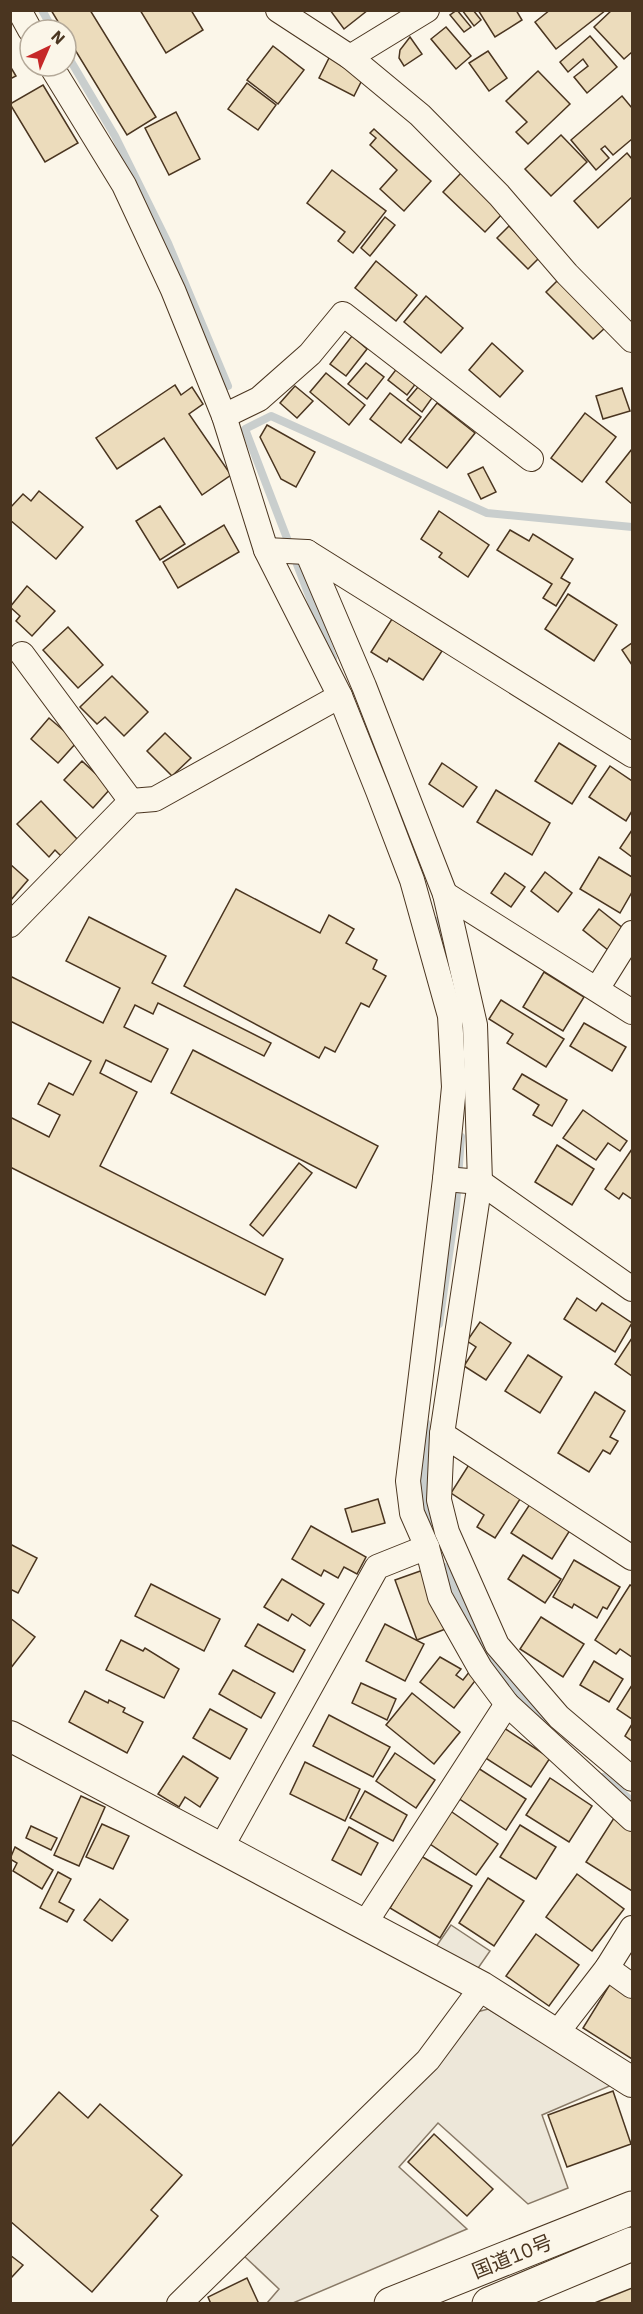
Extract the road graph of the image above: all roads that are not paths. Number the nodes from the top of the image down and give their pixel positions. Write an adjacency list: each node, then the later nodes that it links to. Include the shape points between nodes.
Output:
1 (278, 10): 3 (street)
2 (427, 10): 3 (street)
3 (350, 57): 5 (street, via 420,115 499,195 567,274)
4 (58, 78): 6 (street, via 124,185 173,290)
5 (628, 328)
6 (224, 416): 7 (street, via 259,399 310,354 343,314); 8 (street)
7 (531, 459)
8 (266, 550): 9 (street); 11 (street)
9 (307, 552): 12 (street); 14 (street)
10 (22, 654): 13 (street)
11 (340, 696): 13 (street, via 155,799); 19 (street, via 412,880 450,1016 454,1087)
12 (633, 755)
13 (131, 801): 15 (street)
14 (445, 894): 17 (street); 20 (street, via 475,1025)
15 (10, 925)
16 (633, 933): 17 (street)
17 (597, 989): 18 (street)
18 (633, 1012)
19 (446, 1179): 20 (street); 23 (street, via 408,1481 412,1513)
20 (480, 1182): 21 (street); 22 (street)
21 (633, 1289)
22 (442, 1434): 24 (street); 27 (street, via 439,1500 447,1532 497,1646 559,1717)
23 (427, 1547): 25 (street, via 440,1597 480,1668); 29 (street, via 377,1567)
24 (633, 1558)
25 (507, 1704): 28 (street); 30 (street)
26 (10, 1736): 29 (street)
27 (633, 1779)
28 (633, 1819)
29 (221, 1848): 30 (street)
30 (364, 1925): 34 (street)
31 (633, 1928): 32 (street)
32 (607, 1968): 33 (street); 35 (street)
33 (633, 1986)
34 (482, 1987): 35 (street); 39 (street, via 428,2060)
35 (556, 2034): 36 (street)
36 (633, 2082)
37 (633, 2208): 40 (highway, 国道10号)
38 (633, 2244): 41 (highway, 国道10号)
39 (179, 2304)
40 (391, 2304)
41 (489, 2304)

